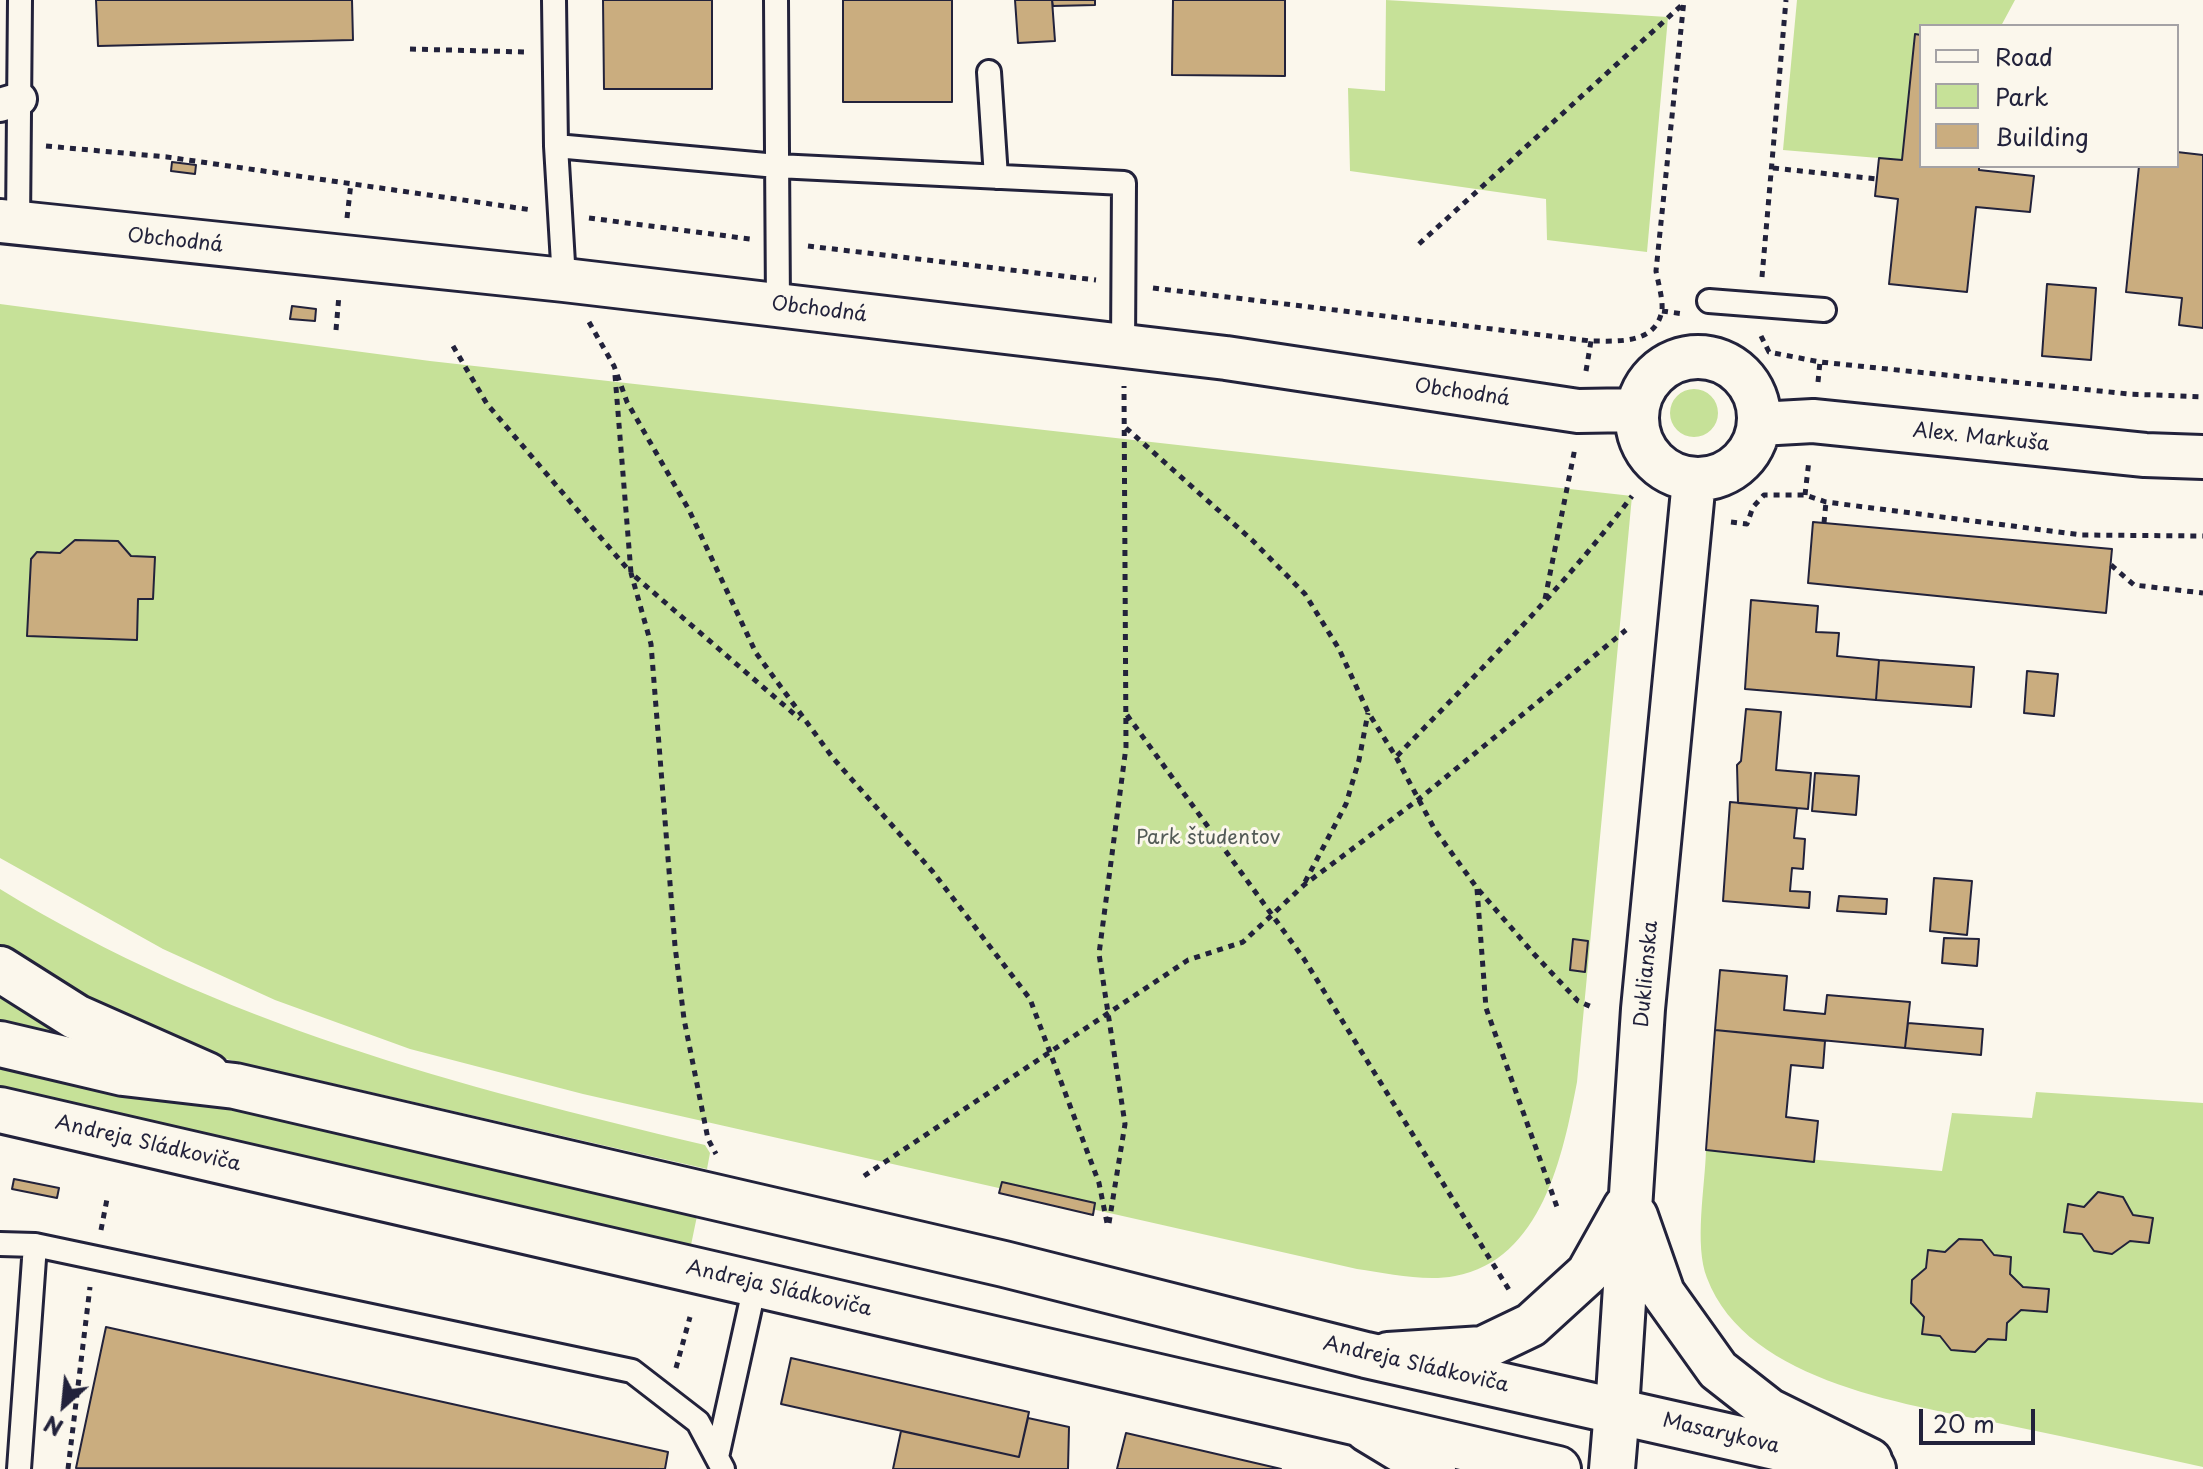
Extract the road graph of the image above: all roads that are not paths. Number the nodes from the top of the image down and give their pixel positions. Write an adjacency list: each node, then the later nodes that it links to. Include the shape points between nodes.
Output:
1 (20, 0): 5 (lane)
2 (554, 0): 6 (lane)
3 (776, 0): 7 (lane)
4 (989, 72): 8 (lane)
5 (10, 102): 9 (lane, via 20,146)
6 (556, 146): 7 (lane); 10 (lane)
7 (777, 166): 8 (lane); 11 (lane)
8 (996, 177): 14 (lane, via 1124,183)
9 (9, 222): 10 (street, Obchodná)
10 (564, 280): 11 (street, Obchodná)
11 (778, 305): 14 (street, Obchodná)
12 (1701, 308): 13 (lane)
13 (1824, 310)
14 (1123, 347): 15 (street, Obchodná, via 1578,411)
15 (1637, 410): 16 (street, via 1647,384 1667,365 1707,357 1736,369 1747,380 1759,408); 18 (street, via 1640,438 1655,462 1680,477)
16 (1759, 424): 17 (street, Alex. Markuša, via 1813,421); 18 (street, via 1749,453)
17 (2203, 457)
18 (1692, 500): 23 (street, Duklianska)
19 (0, 969): 21 (main road, Andreja Sládkoviča, via 76,1017 151,1054)
20 (0, 1044): 21 (main road, Andreja Sládkoviča, via 123,1073)
21 (235, 1086): 27 (main road, Andreja Sládkoviča, via 1004,1264)
22 (0, 1110): 26 (main road, Andreja Sládkoviča)
23 (1629, 1199): 27 (street, via 1588,1273 1531,1325 1483,1348); 28 (street, Duklianska); 36 (street, via 1663,1293 1718,1370 1769,1410)
24 (0, 1244): 25 (lane)
25 (35, 1245): 30 (lane, via 632,1371 698,1422); 31 (lane)
26 (755, 1285): 29 (main road, Andreja Sládkoviča); 30 (lane)
27 (1366, 1355): 28 (main road, Andreja Sládkoviča)
28 (1617, 1410): 34 (main road, Duklianska); 35 (main road, Masarykova)
29 (1355, 1421): 32 (main road); 33 (main road, Andreja Sládkoviča)
30 (720, 1463)
31 (19, 1469)
32 (1433, 1469)
33 (1558, 1469)
34 (1612, 1469)
35 (1873, 1469)
36 (1889, 1469)

